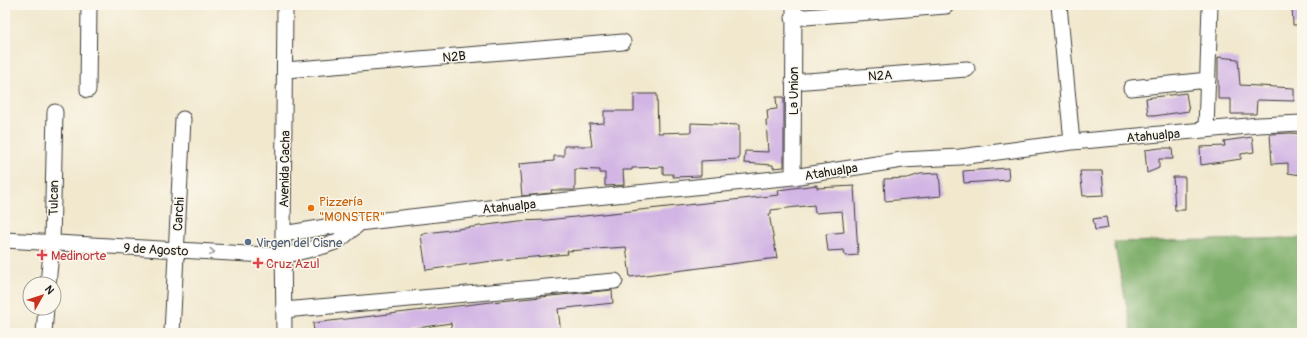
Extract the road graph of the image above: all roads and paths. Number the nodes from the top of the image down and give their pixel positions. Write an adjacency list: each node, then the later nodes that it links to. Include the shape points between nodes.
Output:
1 (89, 5): 13 (street)
2 (285, 5): 9 (street, Avenida Cacha)
3 (1059, 5): 18 (street)
4 (1210, 5): 10 (street)
5 (946, 6): 6 (street)
6 (793, 12): 11 (street, La Union)
7 (623, 42): 9 (street, N2B)
8 (967, 69): 11 (street, N2A)
9 (286, 70): 21 (street, Avenida Cacha)
10 (1208, 80): 12 (street); 17 (street)
11 (793, 82): 19 (street, La Union)
12 (1131, 88)
13 (88, 90)
14 (55, 112): 23 (street, Tulcan)
15 (183, 119): 24 (street, Carchi)
16 (1302, 123): 17 (street, Atahualpa, via 1259,124)
17 (1206, 130): 18 (street, Atahualpa)
18 (1072, 142): 19 (street, Atahualpa, via 960,157 902,160)
19 (792, 177): 20 (street, Atahualpa)
20 (360, 223): 21 (street, Atahualpa); 25 (street, via 338,241)
21 (283, 234): 25 (street, Avenida Cacha)
22 (5, 240): 23 (street, 9 de Agosto)
23 (52, 243): 24 (street, 9 de Agosto); 26 (street, Tulcan)
24 (176, 251): 25 (street, 9 de Agosto, one-way to 25); 31 (street, Carchi)
25 (283, 256): 28 (street, Avenida Cacha)
26 (49, 276)
27 (615, 281): 28 (street)
28 (284, 310): 32 (street, Avenida Cacha)
29 (45, 316): 30 (street)
30 (44, 333)
31 (172, 333)
32 (284, 333)

